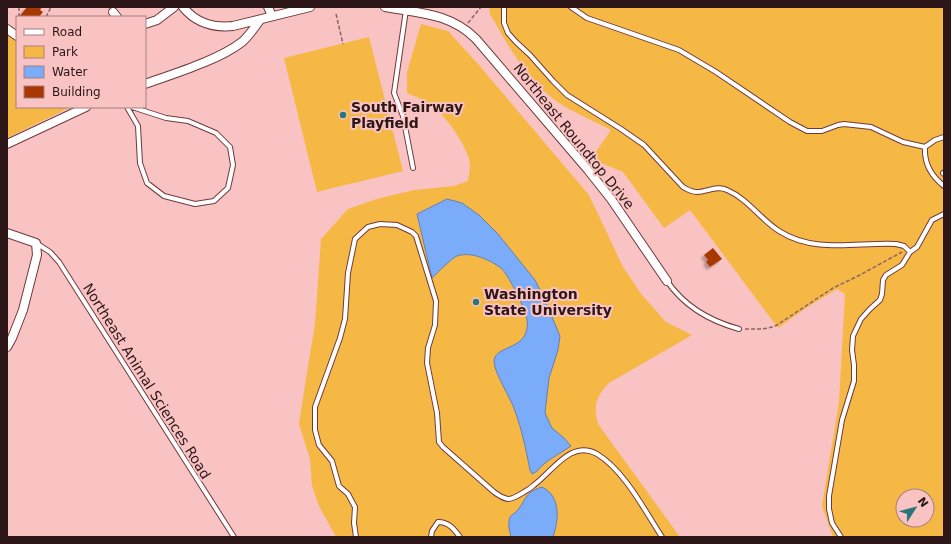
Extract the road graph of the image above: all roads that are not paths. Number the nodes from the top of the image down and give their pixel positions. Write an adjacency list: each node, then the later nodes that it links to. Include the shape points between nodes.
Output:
1 (174, 7): 11 (street, via 157,20)
2 (183, 7): 10 (street, via 196,20 210,26 233,26)
3 (268, 7): 9 (street)
4 (310, 7): 9 (street)
5 (385, 7): 8 (street, Northeast Roundtop Drive)
6 (504, 7): 26 (lane, via 504,23 508,32 553,82 567,95 644,145 683,188 698,192 723,188 732,192 778,230 797,240 827,246 896,244 904,246)
7 (571, 7): 20 (lane, via 586,18 680,50 807,131 822,131 838,125 871,127 898,140)
8 (406, 10): 21 (lane, via 394,93 402,116); 27 (street, Northeast Roundtop Drive, via 448,19 476,38 611,199)
9 (272, 16): 10 (street)
10 (260, 20): 14 (street, via 246,38 226,52)
11 (146, 24)
12 (7, 29): 13 (street)
13 (16, 35)
14 (146, 84)
15 (84, 108): 19 (street)
16 (128, 108): 17 (lane, via 138,126 140,163 148,183 164,196 195,204 214,201 228,188 233,165 230,147 216,133 188,121 166,118)
17 (135, 108)
18 (944, 137): 20 (lane)
19 (7, 144)
20 (926, 147): 22 (lane, via 925,156 929,168)
21 (412, 168)
22 (944, 186)
23 (944, 214): 26 (lane, via 932,220 917,247)
24 (7, 233): 25 (street)
25 (36, 243): 29 (street, via 37,255 24,310); 30 (lane, Northeast Animal Sciences Road, via 59,262)
26 (910, 252): 35 (lane, via 902,265 886,275 880,300 861,320 854,336 854,381 842,420 829,496 832,523)
27 (667, 282): 28 (lane, Northeast Roundtop Drive, via 674,291 709,318)
28 (739, 329)
29 (7, 347)
30 (234, 537)
31 (356, 537): 34 (lane, via 355,507 348,494 339,486 332,461 319,445 315,430 315,408 345,319 348,273 355,239 368,227 380,224 397,225 416,236 436,300 435,326 428,348 427,363 437,413 439,442 443,447 494,492 509,499 535,485 574,451 584,449 606,461 630,488)
32 (431, 537): 33 (lane, via 438,522 445,522)
33 (460, 537)
34 (662, 537)
35 (841, 537)

